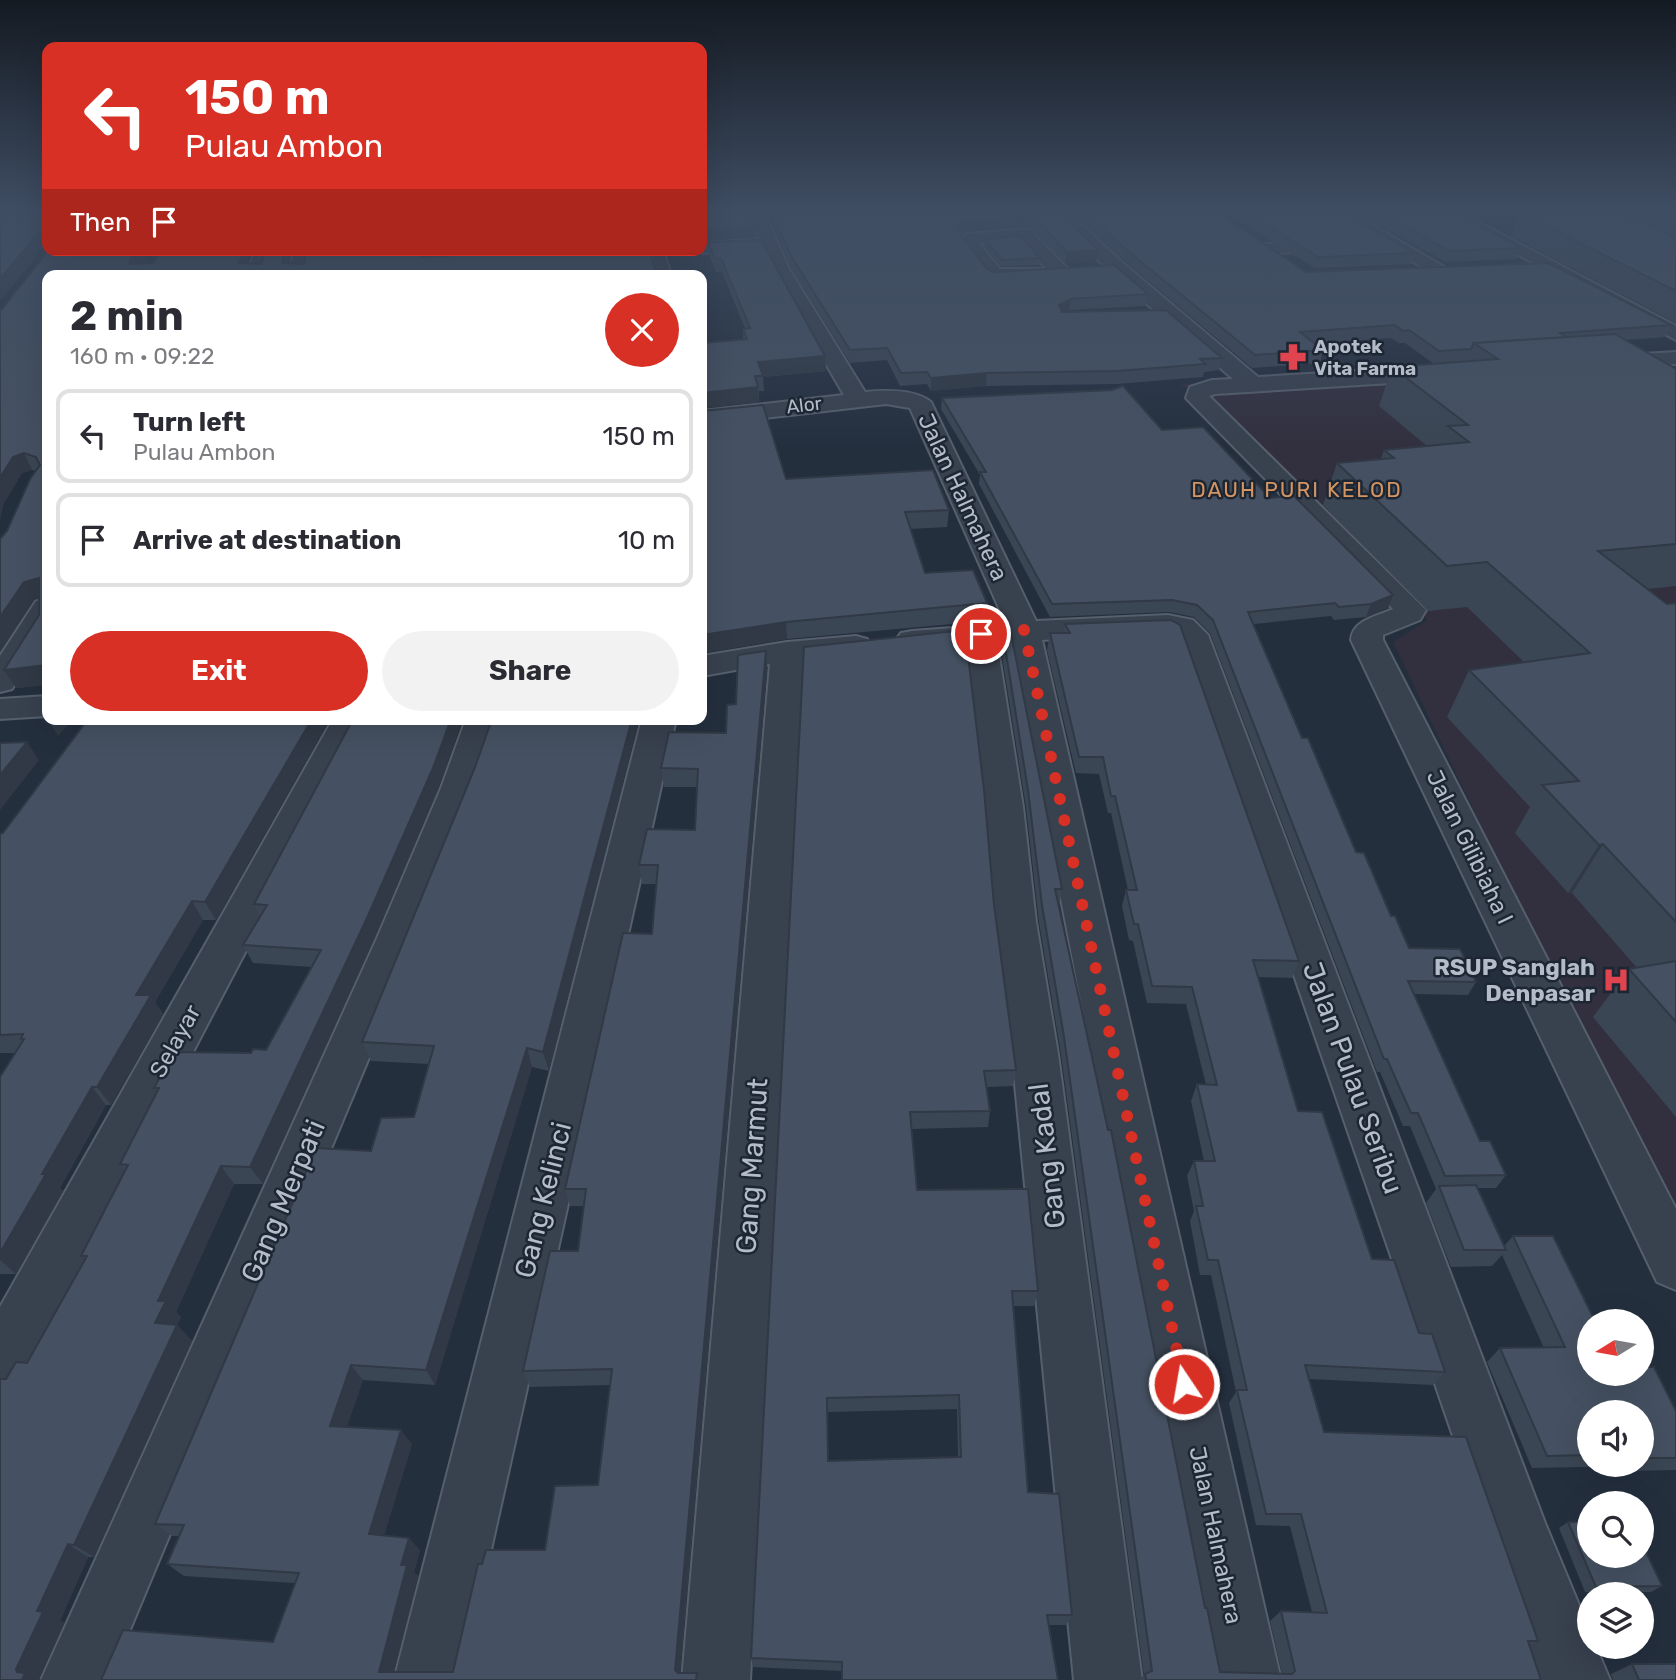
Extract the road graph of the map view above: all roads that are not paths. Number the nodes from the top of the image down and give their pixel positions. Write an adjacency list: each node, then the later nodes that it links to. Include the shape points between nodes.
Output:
1 (793, 290): 11 (street)
2 (1143, 290): 4 (street)
3 (1592, 290): 6 (street)
4 (1170, 313): 5 (street); 10 (street)
5 (1145, 315)
6 (1676, 334)
7 (1676, 358): 8 (street)
8 (1588, 364)
9 (1467, 372): 10 (street)
10 (1252, 384): 25 (street, Jalan Gilibiaha I, via 1203,389 1198,398 1411,610 1371,629 1367,640)
11 (858, 399): 13 (street, Jalan Halmahera); 14 (street, Alor)
12 (944, 400): 13 (street)
13 (916, 402): 16 (street, Jalan Halmahera, via 933,424)
14 (707, 411)
15 (42, 615): 19 (street)
16 (1002, 632): 17 (street, Jalan Pulau Seribu); 30 (street, Gang Kadal, via 1004,807 1015,922 1035,1054); 31 (street, Jalan Halmahera); 32 (street, Jalan Pulau Seribu, via 1168,624 1192,635 1514,1522)
17 (787, 652): 18 (street, Jalan Pulau Seribu); 29 (street, Gang Marmut)
18 (707, 665)
19 (0, 682)
20 (42, 706): 21 (street)
21 (0, 709)
22 (347, 725): 26 (street, Selayar)
23 (481, 725): 27 (street, Gang Merpati, via 398,938)
24 (658, 725): 28 (street, Gang Kelinci)
25 (1676, 1264)
26 (0, 1363)
27 (75, 1680)
28 (428, 1680)
29 (716, 1680)
30 (1108, 1680)
31 (1247, 1680)
32 (1576, 1680)

